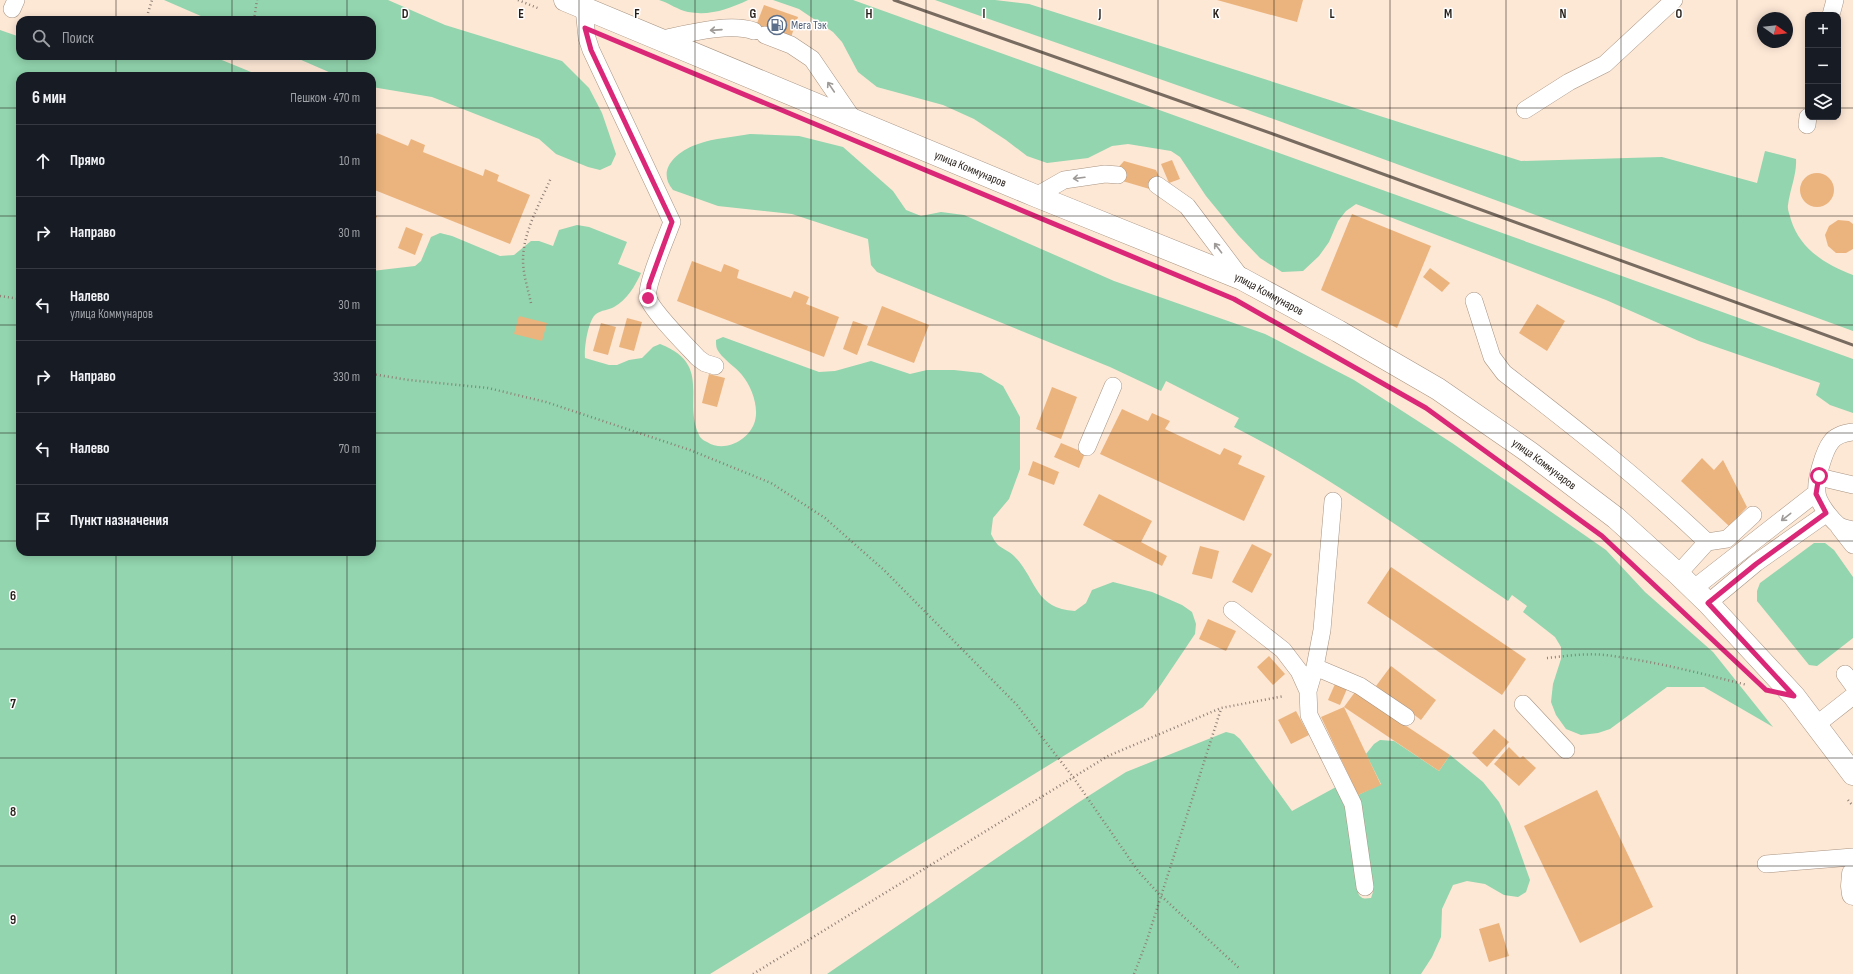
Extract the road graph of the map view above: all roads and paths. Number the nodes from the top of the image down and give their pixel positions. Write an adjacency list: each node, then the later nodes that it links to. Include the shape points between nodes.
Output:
1 (152, 0): 9 (path)
2 (257, 0): 10 (path)
3 (518, 0): 7 (path)
4 (1674, 0): 12 (lane, via 1605,64 1569,82)
5 (1835, 0): 8 (lane)
6 (574, 4): 11 (main road, улица Коммунаров); 23 (lane, via 591,50 672,222 649,285 648,298 698,358)
7 (545, 11)
8 (1832, 12)
9 (148, 13)
10 (255, 16)
11 (662, 39): 13 (main road, улица Коммунаров); 13 (lane, one-way to 11, via 812,59 791,45 760,33 737,28 699,31)
12 (1525, 110)
13 (853, 119): 17 (main road, улица Коммунаров)
14 (1118, 175): 17 (lane, one-way to 17, via 1105,174 1064,180)
15 (551, 178): 22 (path, via 524,247 523,260)
16 (1157, 185): 18 (lane, one-way to 16, via 1187,206)
17 (1036, 196): 18 (main road, улица Коммунаров)
18 (1242, 279): 37 (main road, улица Коммунаров, via 1445,393 1616,518)
19 (0, 296): 20 (path)
20 (16, 298)
21 (1474, 301): 35 (lane, via 1492,357 1504,373 1610,455)
22 (531, 303)
23 (715, 366)
24 (376, 375): 51 (path, via 488,388 546,402 690,450 771,483 825,518 884,570 1017,705)
25 (1113, 386): 27 (lane)
26 (1853, 432): 28 (lane, via 1842,433 1832,441 1826,451)
27 (1086, 447)
28 (1819, 476): 29 (lane); 30 (lane)
29 (1853, 485)
30 (1816, 494): 32 (lane); 38 (lane, one-way to 38)
31 (1333, 501): 41 (lane, via 1322,630)
32 (1826, 513): 34 (lane); 38 (lane, via 1756,564)
33 (1753, 515): 35 (lane, via 1728,540)
34 (1846, 528): 36 (lane)
35 (1707, 542): 37 (lane)
36 (1853, 545)
37 (1678, 574): 38 (main road, улица Коммунаров)
38 (1701, 596): 48 (main road, улица Коммунаров, via 1794,696)
39 (1232, 610): 43 (lane, via 1282,650 1299,671)
40 (1547, 658): 42 (path, via 1605,655 1670,666)
41 (1315, 667): 43 (lane); 47 (lane, via 1360,686)
42 (1751, 686)
43 (1308, 691): 46 (path); 57 (lane, via 1309,715 1353,804)
44 (1850, 692): 48 (lane)
45 (1523, 704): 49 (lane)
46 (1221, 708): 51 (path, via 1108,756); 59 (path)
47 (1406, 717)
48 (1816, 725): 50 (main road, улица Коммунаров)
49 (1566, 750)
50 (1853, 774)
51 (1073, 777): 59 (path, via 1138,871); 61 (path)
52 (1844, 794): 53 (path)
53 (1853, 806)
54 (1853, 857): 55 (lane)
55 (1766, 864)
56 (1853, 874): 58 (main road)
57 (1365, 887)
58 (1853, 894)
59 (1161, 896): 60 (path); 62 (path)
60 (1239, 968)
61 (753, 974)
62 (1134, 974)

